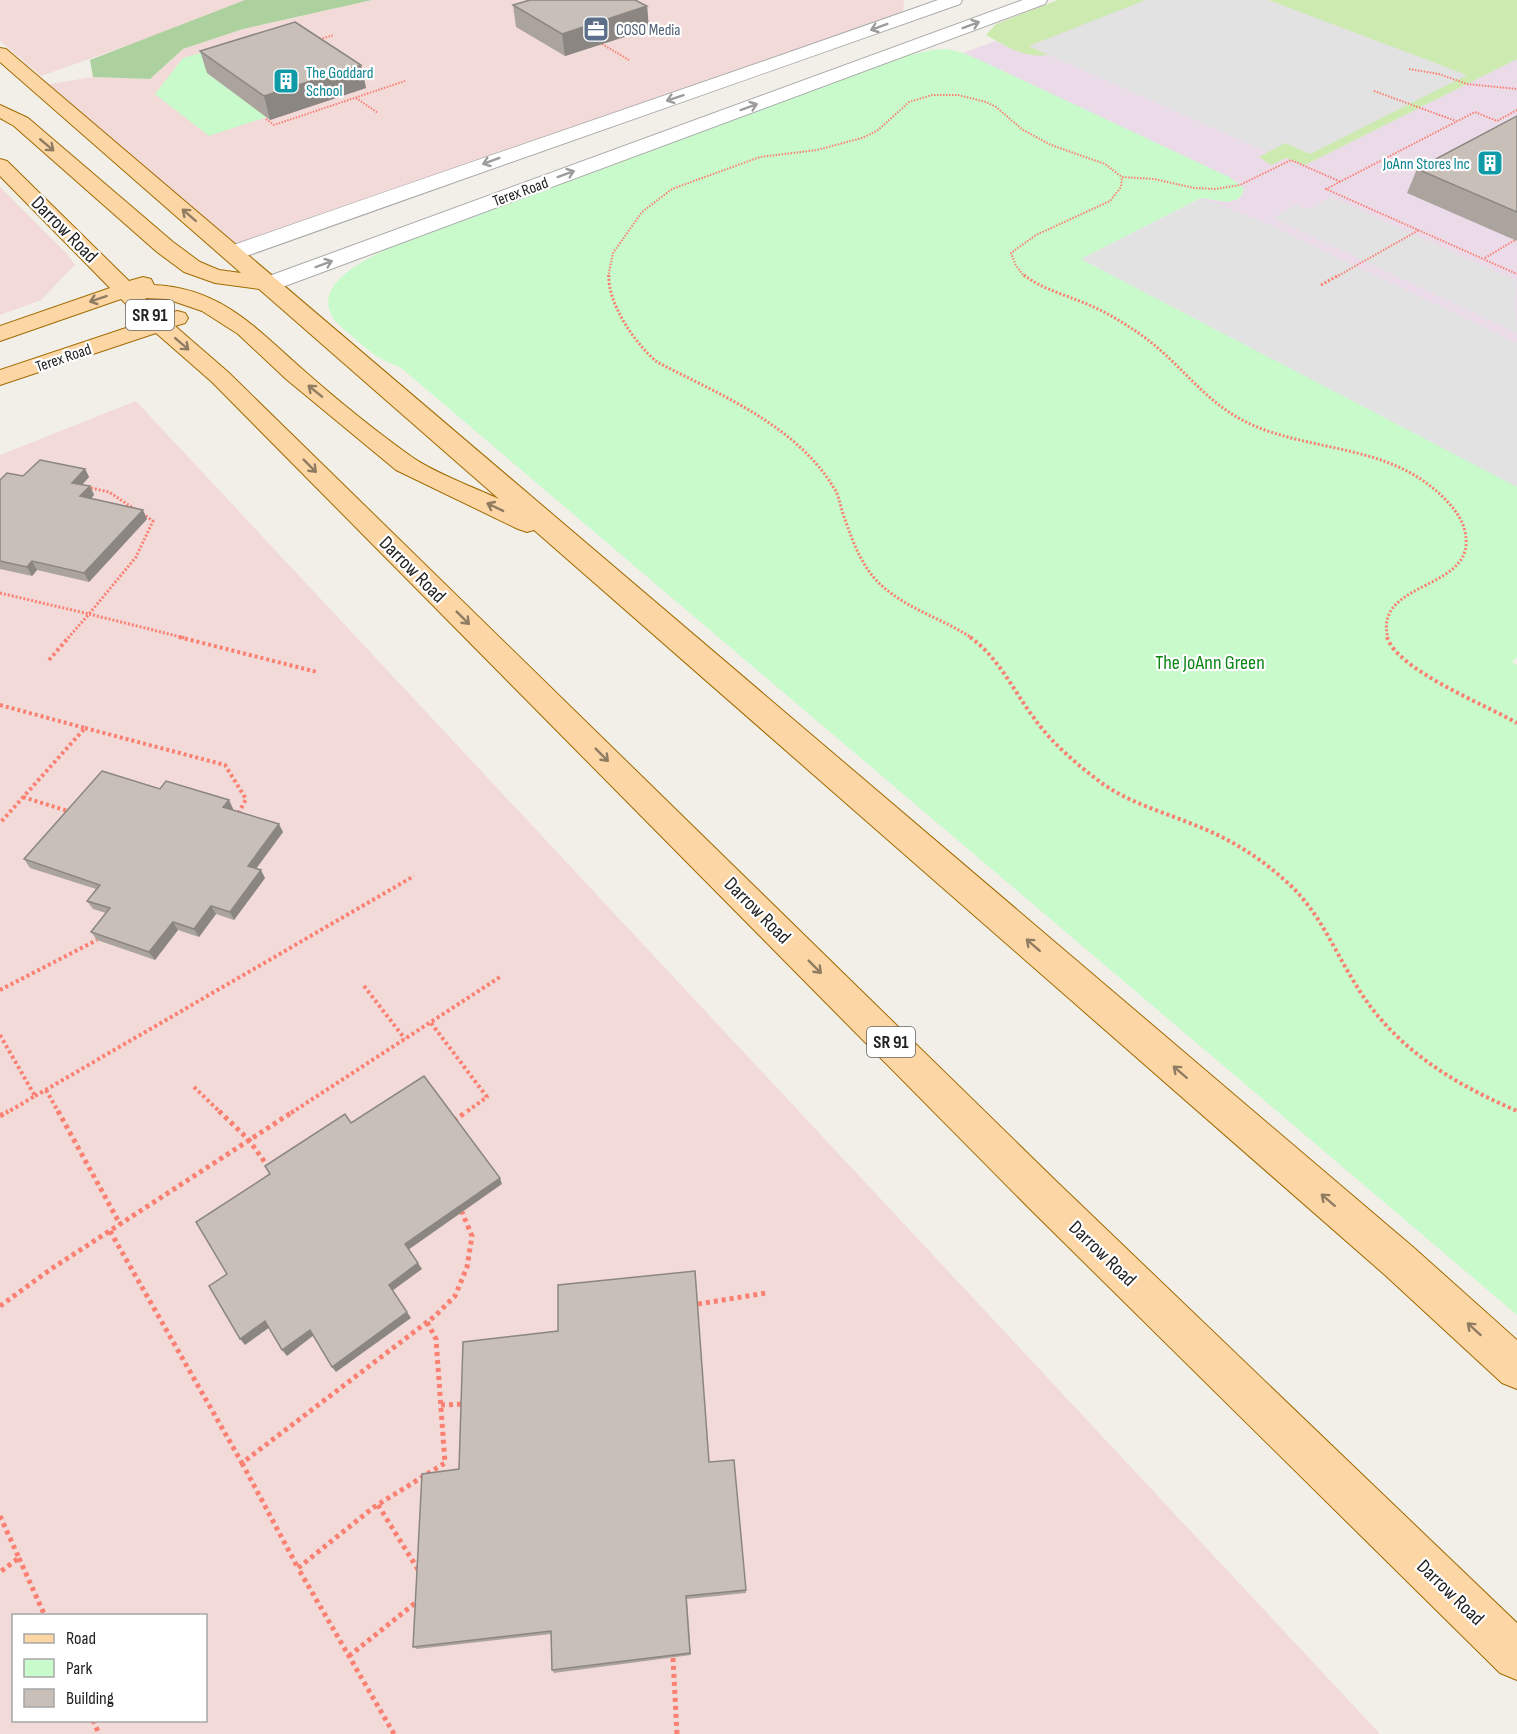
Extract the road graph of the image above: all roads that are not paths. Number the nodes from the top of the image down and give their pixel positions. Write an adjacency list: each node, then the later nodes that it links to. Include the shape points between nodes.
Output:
1 (954, 0): 3 (street, Terex Road)
2 (1039, 0): 4 (street, Terex Road, one-way to 2)
3 (903, 18): 4 (street); 10 (street, Terex Road, one-way to 10)
4 (942, 36): 12 (street, Terex Road, one-way to 4)
5 (0, 53): 6 (main road)
6 (21, 71): 7 (main road); 10 (main road, one-way to 6)
7 (0, 77)
8 (0, 111): 11 (main road, one-way to 11, via 21,122)
9 (0, 165): 13 (main road, Darrow Road / SR 91)
10 (233, 253): 11 (main road, Terex Road); 12 (main road)
11 (192, 267): 12 (main road, via 215,276); 13 (main road, Terex Road)
12 (269, 284): 14 (main road, Terex Road); 18 (main road)
13 (125, 290): 14 (main road, via 170,292); 15 (main road, Darrow Road / SR 91); 16 (main road, Terex Road, one-way to 16)
14 (210, 306): 15 (main road, Terex Road); 18 (main road, one-way to 14, via 405,464 294,374 246,329)
15 (159, 324): 17 (main road, Terex Road); 20 (main road, Darrow Road / SR 91, one-way to 20, via 220,377 1042,1194)
16 (0, 333)
17 (0, 378)
18 (567, 542): 19 (main road, one-way to 18, via 1399,1261)
19 (1517, 1368)
20 (1517, 1656)

